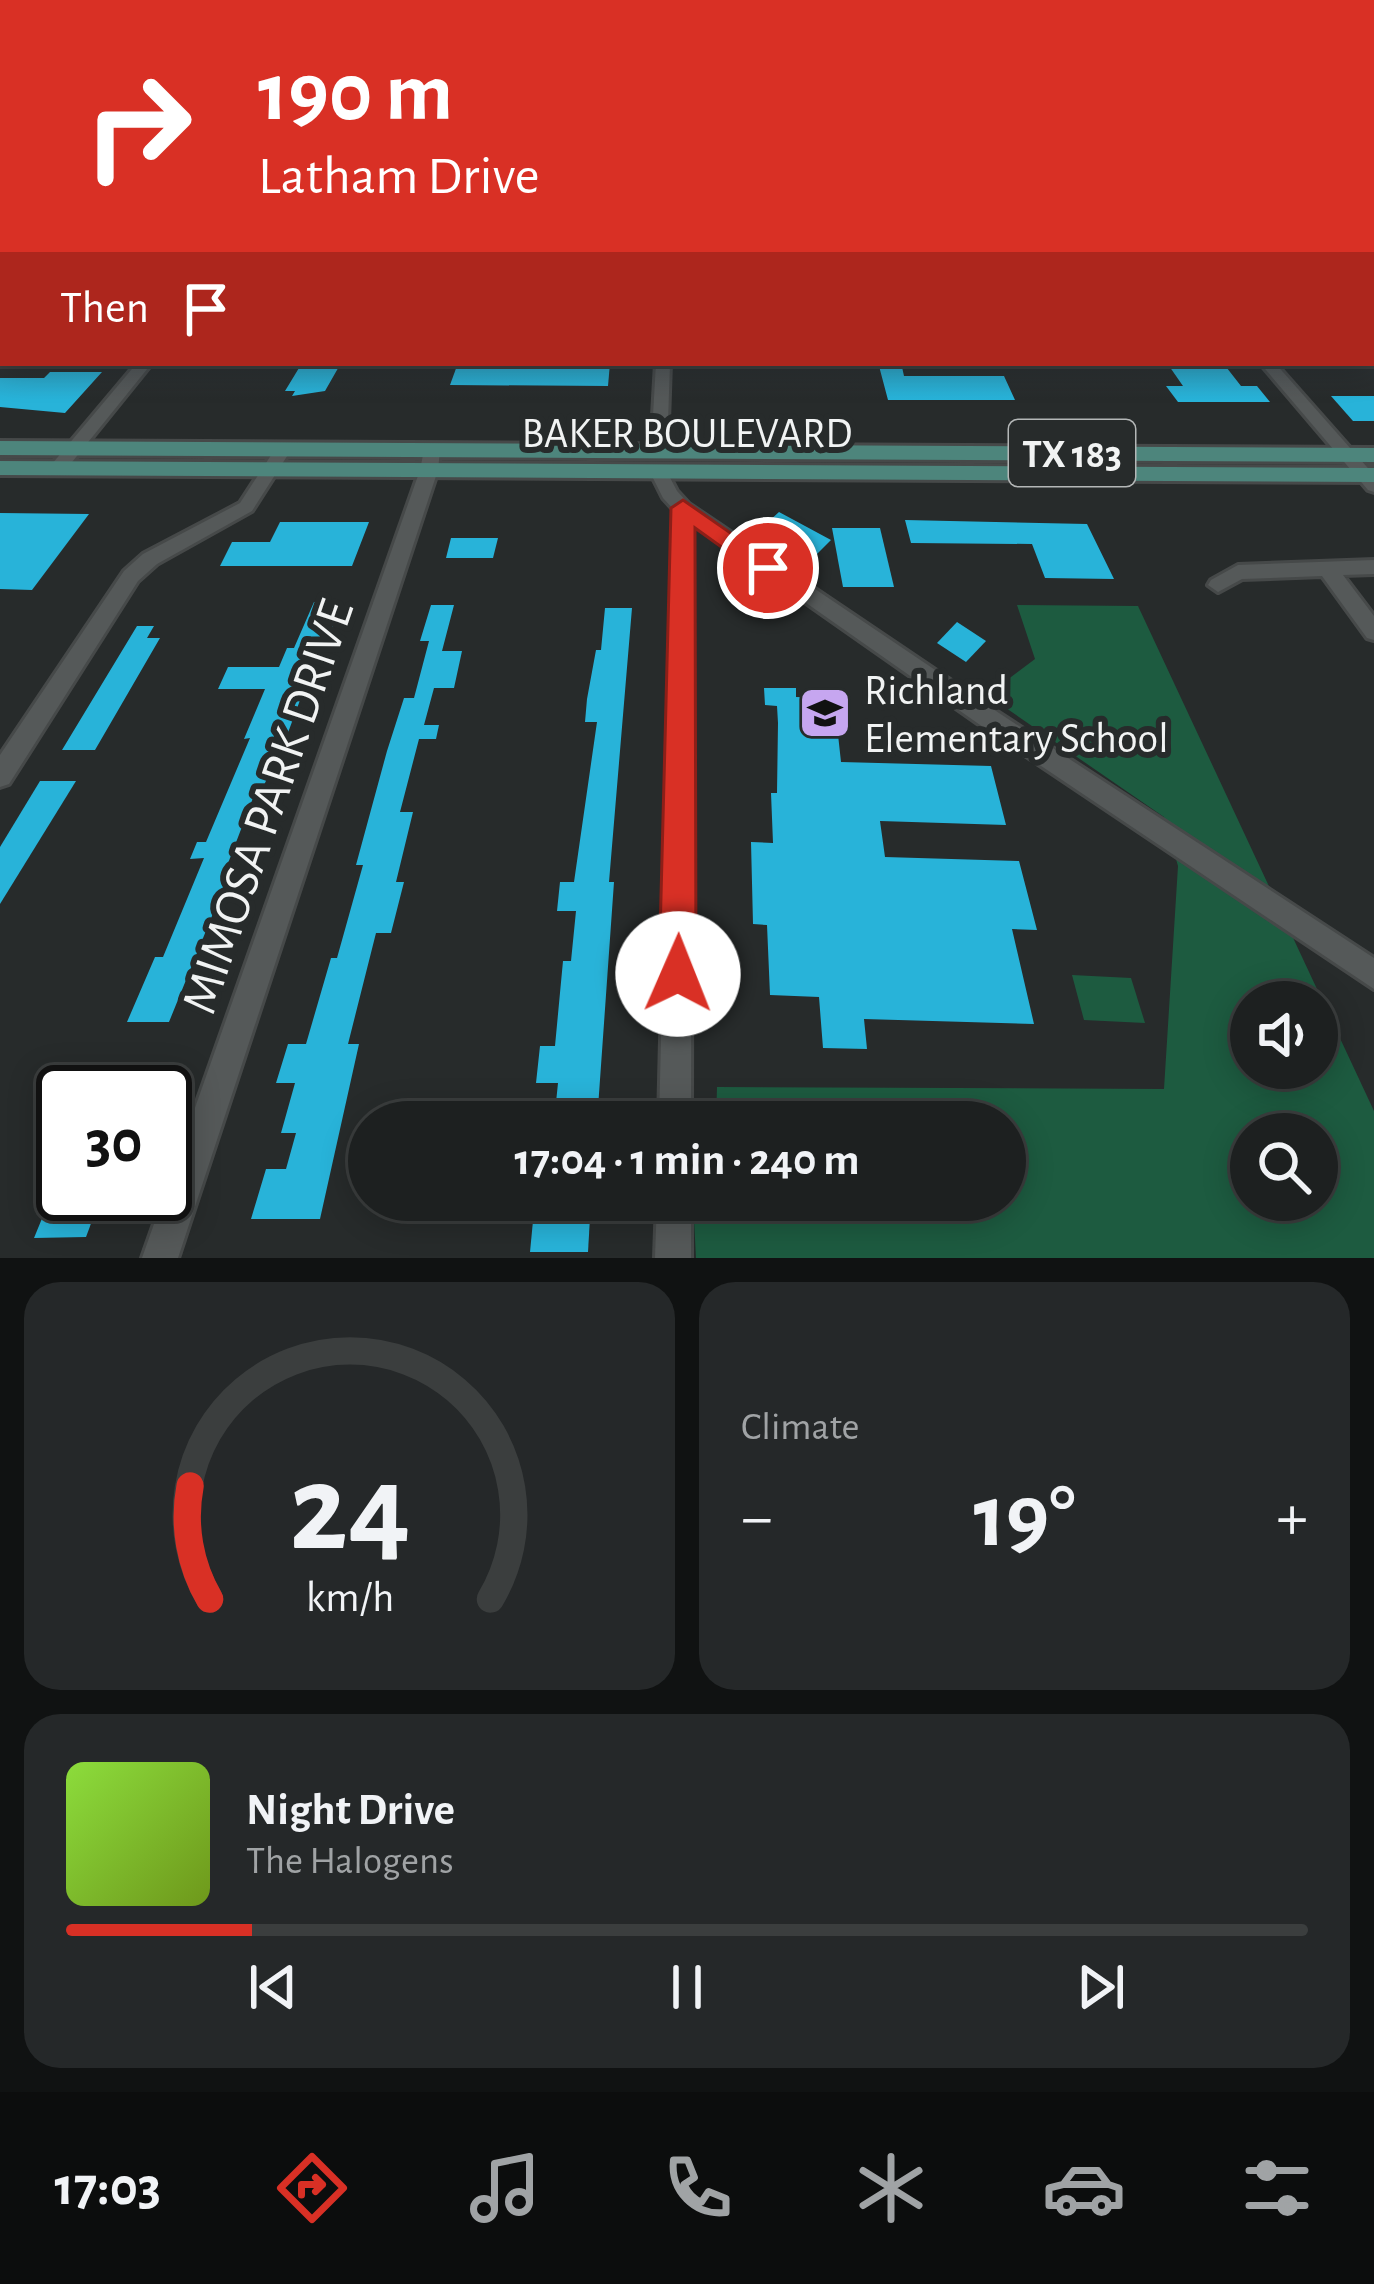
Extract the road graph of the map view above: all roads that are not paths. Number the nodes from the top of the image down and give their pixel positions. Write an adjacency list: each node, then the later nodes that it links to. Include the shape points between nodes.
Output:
1 (143, 366): 5 (street)
2 (663, 366): 9 (street)
3 (1270, 366): 6 (street)
4 (0, 448): 5 (main road, BAKER BOULEVARD / TX 183)
5 (74, 448): 7 (main road, BAKER BOULEVARD / TX 183); 11 (street)
6 (1347, 455): 9 (main road, BAKER BOULEVARD / TX 183); 12 (main road, BAKER BOULEVARD / TX 183)
7 (277, 459): 8 (main road, BAKER BOULEVARD / TX 183); 11 (main road, BAKER BOULEVARD / TX 183); 18 (street, via 246,507 131,577)
8 (430, 460): 9 (main road, BAKER BOULEVARD / TX 183); 22 (street, MIMOSA PARK DRIVE)
9 (659, 462): 12 (main road, BAKER BOULEVARD / TX 183); 13 (street)
10 (0, 467): 11 (main road, BAKER BOULEVARD / TX 183)
11 (58, 468)
12 (1372, 472)
13 (683, 508): 19 (street); 20 (street)
14 (1374, 567): 15 (street)
15 (1329, 571): 16 (street, via 1238,572); 17 (street)
16 (1218, 585)
17 (1374, 632)
18 (0, 776)
19 (1374, 974)
20 (675, 1101)
21 (674, 1221): 23 (street)
22 (160, 1258)
23 (673, 1258)

